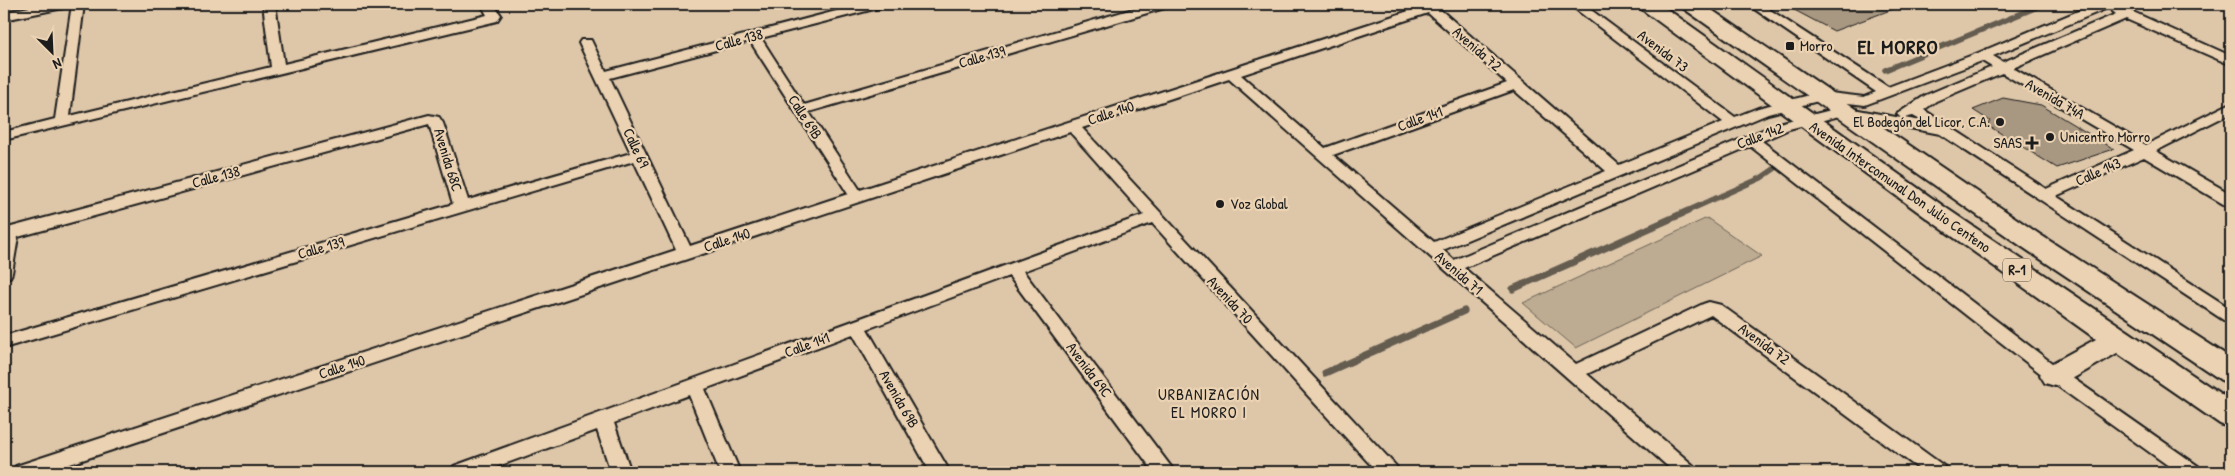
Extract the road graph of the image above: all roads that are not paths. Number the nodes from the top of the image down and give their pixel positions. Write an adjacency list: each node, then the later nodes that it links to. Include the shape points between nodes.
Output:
1 (62, 4): 15 (street)
2 (78, 4): 33 (street)
3 (269, 4): 21 (street)
4 (487, 4): 21 (street, via 495,15 492,18)
5 (877, 4): 16 (street, Calle 138)
6 (1163, 4): 13 (street, Calle 139)
7 (1575, 4): 34 (street, Avenida 73)
8 (1647, 4): 30 (main road, Avenida Intercomunal Don Julio Centeno / R-1)
9 (1690, 4): 26 (main road, Avenida Intercomunal Don Julio Centeno / R-1)
10 (1753, 4): 25 (street)
11 (2104, 4): 14 (street); 18 (street, Calle 142)
12 (1428, 6): 22 (street, Calle 140); 24 (street, Avenida 72)
13 (1131, 8): 28 (street, Calle 139)
14 (2127, 14): 19 (street); 20 (street, Calle 142)
15 (4, 16)
16 (753, 36): 23 (street, Calle 138); 28 (street, Calle 69B)
17 (586, 43): 23 (street, Calle 69)
18 (1983, 56): 20 (street, Avenida 74A); 25 (street, Calle 142)
19 (2231, 61)
20 (2002, 68): 29 (street, Calle 142, via 1931,98); 39 (street, Avenida 74A)
21 (278, 70): 33 (street)
22 (1231, 74): 35 (street, Calle 140); 41 (street, Avenida 71)
23 (602, 76): 40 (street, Calle 69)
24 (1517, 84): 41 (street, Calle 141); 42 (street, Avenida 72)
25 (1887, 93): 26 (street, Calle 142, via 1866,101)
26 (1832, 104): 30 (street, Calle 142); 30 (street, Calle 142); 31 (street, Calle 142); 58 (main road, Avenida Intercomunal Don Julio Centeno / R-1)
27 (2231, 107): 39 (street, Calle 143)
28 (801, 110): 44 (street, Calle 69B)
29 (1914, 110): 31 (street, Calle 142); 36 (street)
30 (1795, 113): 34 (street, Calle 142, via 1763,111); 38 (street, Calle 142, via 1784,126); 56 (main road, Avenida Intercomunal Don Julio Centeno / R-1)
31 (1890, 118): 36 (street)
32 (428, 119): 46 (street, Avenida 68C, via 436,122); 48 (street, Calle 138)
33 (62, 122): 37 (street)
34 (1733, 124): 42 (street, Calle 142)
35 (1072, 126): 44 (street, Calle 140); 47 (street, Avenida 70)
36 (1944, 130): 43 (street)
37 (4, 136)
38 (1751, 139): 51 (street, Calle 142); 60 (street)
39 (2145, 151): 43 (street, Calle 143); 45 (street, Avenida 74A)
40 (639, 154): 46 (street, Calle 139); 50 (street, Calle 69)
41 (1322, 154): 49 (street, Avenida 71)
42 (1618, 173): 49 (street, Calle 142)
43 (2045, 195): 54 (street)
44 (857, 197): 50 (street, Calle 140)
45 (2231, 201)
46 (462, 207): 57 (street, Calle 139)
47 (1153, 217): 52 (street, Calle 141); 70 (street, Avenida 70)
48 (7, 234): 53 (street)
49 (1431, 249): 51 (street, Avenida 71)
50 (686, 254): 64 (street, Calle 140)
51 (1452, 267): 59 (street, Avenida 71)
52 (1012, 269): 55 (street, Calle 141); 69 (street, Avenida 69C)
53 (4, 272)
54 (2231, 317)
55 (857, 326): 61 (street, Calle 141); 68 (street, Avenida 69B)
56 (2117, 340): 60 (main road); 62 (main road, Avenida Intercomunal Don Julio Centeno / R-1)
57 (4, 342)
58 (2231, 372)
59 (1574, 373): 71 (street, Avenida 71); 72 (street, Avenida 72, via 1709,308 1715,309)
60 (2055, 375): 73 (street)
61 (694, 386): 63 (street, Calle 141); 67 (street)
62 (2231, 416)
63 (603, 420): 65 (street, Calle 141); 66 (street)
64 (23, 472)
65 (461, 472)
66 (621, 472)
67 (730, 472)
68 (940, 472)
69 (1165, 472)
70 (1389, 472)
71 (1687, 472)
72 (1937, 472)
73 (2190, 472)

